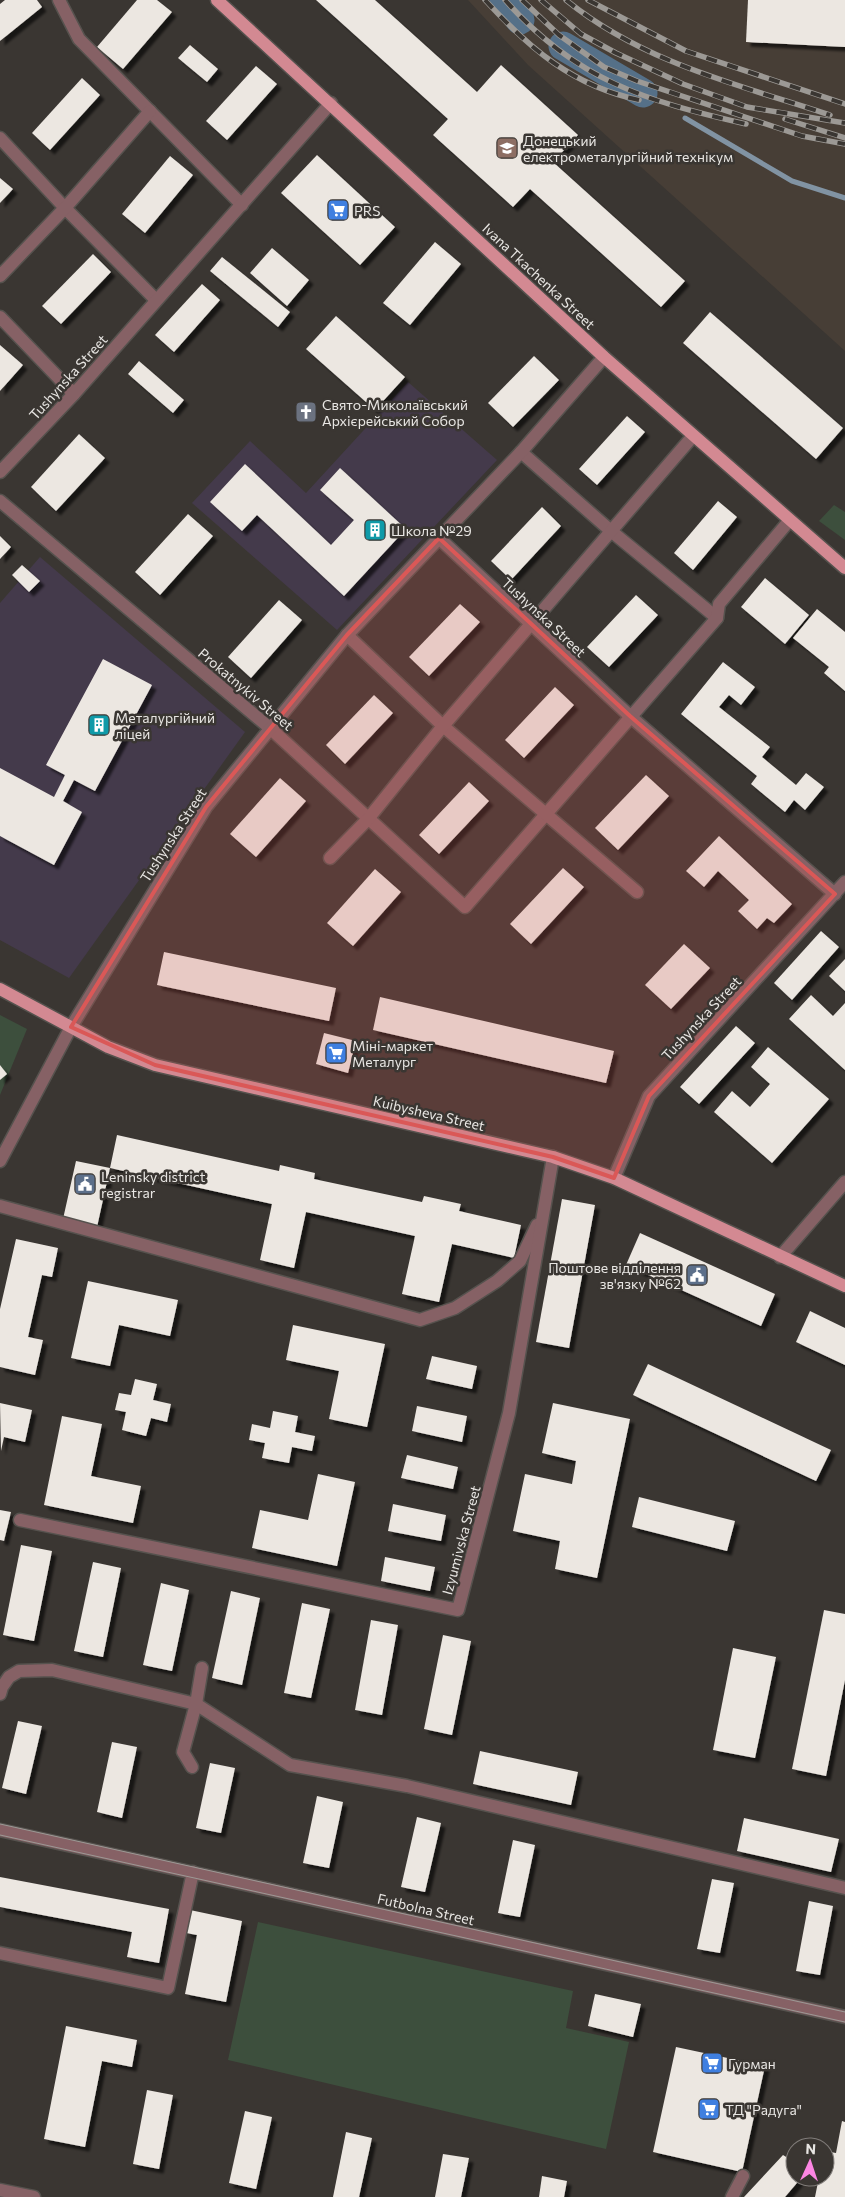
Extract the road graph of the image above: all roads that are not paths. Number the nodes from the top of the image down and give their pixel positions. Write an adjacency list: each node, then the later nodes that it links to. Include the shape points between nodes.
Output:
1 (59, 0): 4 (street, via 78,39)
2 (217, 0): 3 (main road, Ivana Tkachenka Street)
3 (331, 103): 6 (street, Tushynska Street); 11 (main road, Ivana Tkachenka Street)
4 (150, 111): 6 (street); 7 (street)
5 (0, 138): 7 (street)
6 (242, 204): 9 (street, Tushynska Street)
7 (65, 208): 8 (street); 9 (street)
8 (0, 276)
9 (156, 300): 12 (street, Tushynska Street)
10 (0, 317): 12 (street)
11 (604, 357): 13 (main road, Ivana Tkachenka Street); 14 (street, Tushynska Street)
12 (74, 394): 15 (street, Tushynska Street)
13 (693, 436): 17 (main road, Ivana Tkachenka Street); 18 (street)
14 (521, 452): 18 (street); 19 (street, Tushynska Street)
15 (0, 472)
16 (0, 502): 26 (street, Prokatnykiv Street)
17 (789, 521): 20 (main road, Ivana Tkachenka Street); 21 (street, via 719,604)
18 (611, 531): 21 (street); 22 (street)
19 (439, 538): 22 (street, Tushynska Street); 23 (street, Tushynska Street)
20 (845, 568)
21 (717, 618): 24 (street)
22 (530, 625): 24 (street, Tushynska Street); 25 (street)
23 (347, 635): 25 (street); 26 (street, Tushynska Street)
24 (630, 716): 27 (street); 32 (street, Tushynska Street)
25 (442, 726): 27 (street); 28 (street)
26 (271, 729): 28 (street, Prokatnykiv Street); 34 (street, Tushynska Street, via 206,807)
27 (545, 814): 28 (street, Prokatnykiv Street, via 465,907); 31 (street)
28 (368, 819): 29 (street)
29 (330, 858)
30 (845, 882): 32 (street, Tushynska Street)
31 (636, 892)
32 (835, 894): 37 (street, Tushynska Street, via 649,1096)
33 (0, 989): 34 (main road, Kuibysheva Street)
34 (71, 1027): 35 (main road, Kuibysheva Street, via 108,1047 155,1065); 36 (street, Tushynska Street)
35 (553, 1157): 37 (main road, Kuibysheva Street); 40 (street, Izyumivska Street)
36 (0, 1161)
37 (614, 1178): 41 (main road, Kuibysheva Street)
38 (845, 1182): 41 (street)
39 (0, 1206): 40 (street, via 420,1320 455,1308 497,1281 520,1261)
40 (544, 1207): 43 (street, Izyumivska Street, via 509,1413 458,1610)
41 (780, 1257): 42 (main road, Kuibysheva Street)
42 (845, 1286)
43 (20, 1520)
44 (202, 1668): 46 (street)
45 (0, 1694): 46 (street, via 9,1676 19,1671 52,1670)
46 (196, 1704): 47 (street, via 183,1752); 50 (street, via 290,1765 407,1786)
47 (192, 1767)
48 (0, 1830): 49 (street, Futbolna Street)
49 (193, 1872): 51 (street, via 168,1988); 52 (street, Futbolna Street)
50 (845, 1888)
51 (0, 1953)
52 (845, 2017)
53 (744, 2176): 56 (street)
54 (0, 2190): 55 (street)
55 (34, 2197)
56 (732, 2197)

